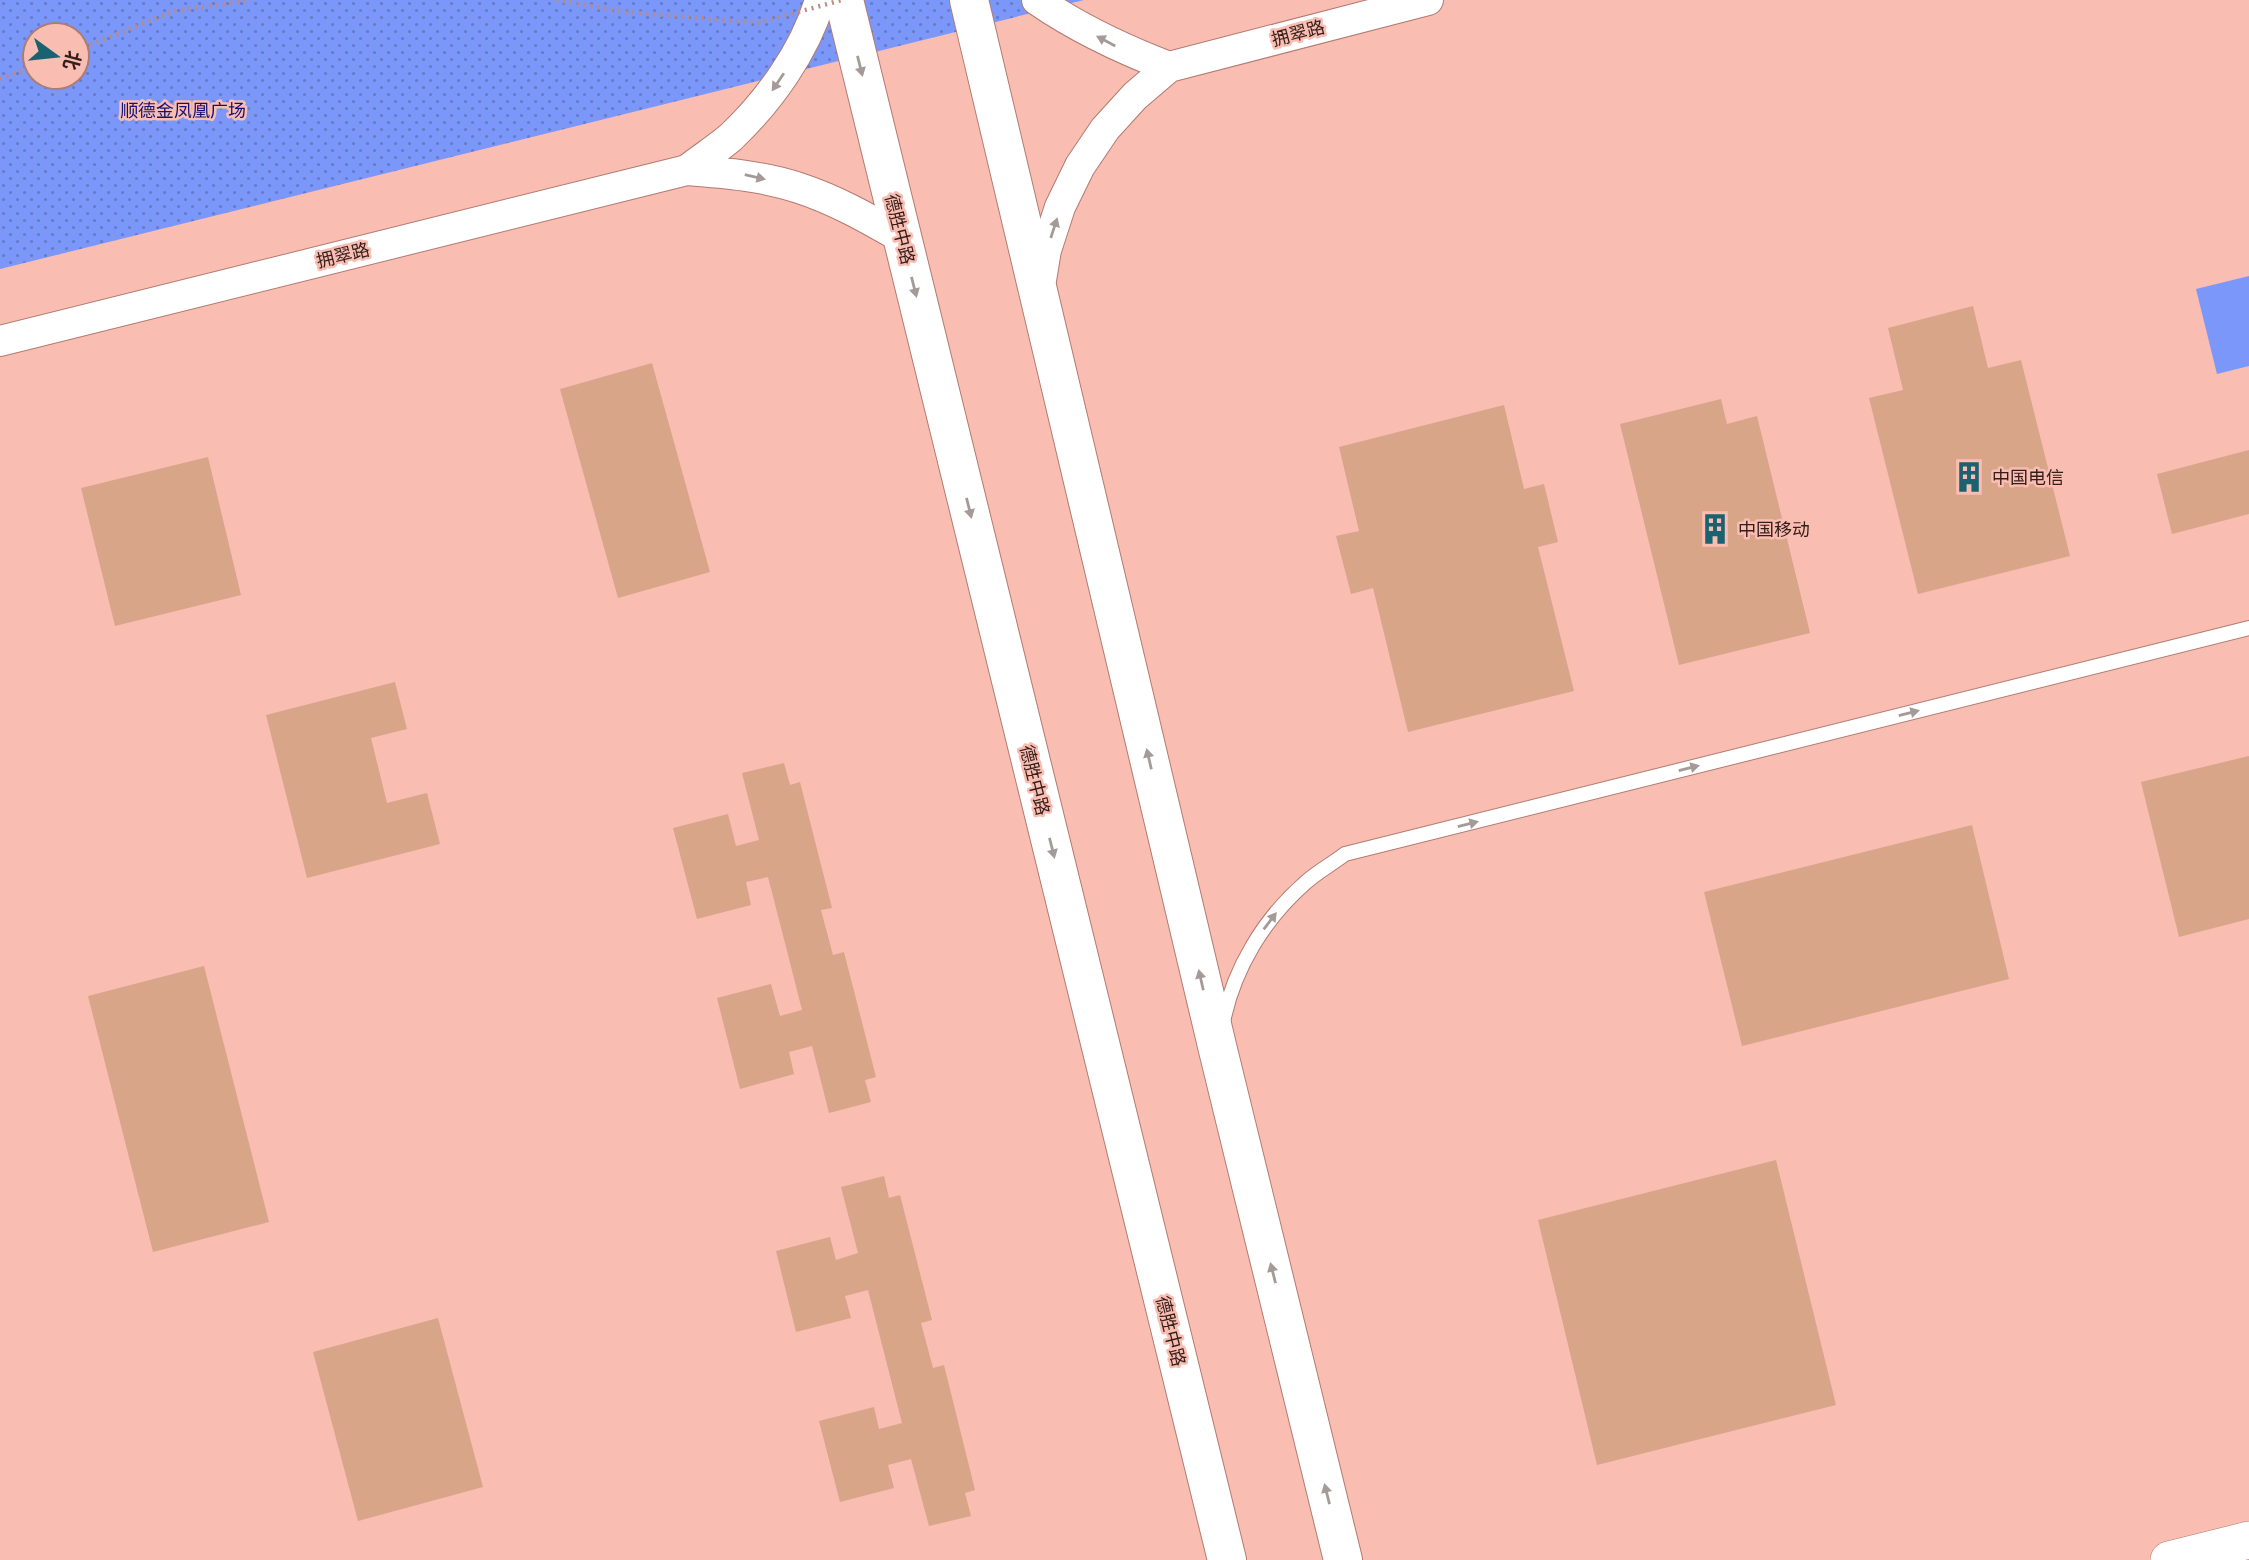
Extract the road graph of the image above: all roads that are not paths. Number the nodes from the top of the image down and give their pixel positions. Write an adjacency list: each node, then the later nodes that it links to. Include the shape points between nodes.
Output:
1 (820, 0): 7 (street, 拥翠路, one-way to 7, via 797,53 767,98 730,137)
2 (843, 0): 8 (main road, 德胜中路, one-way to 8)
3 (970, 0): 9 (main road)
4 (1037, 0): 6 (street, one-way to 4, via 1107,42)
5 (1428, 0): 6 (street, 拥翠路)
6 (1169, 67): 9 (street, one-way to 6, via 1046,250 1080,166 1112,121)
7 (687, 170): 8 (street, 拥翠路, one-way to 8, via 744,175 799,188 853,209); 10 (street, 拥翠路)
8 (902, 238): 14 (main road, 德胜中路, one-way to 14)
9 (1039, 294): 12 (main road, one-way to 9)
10 (0, 341)
11 (2249, 628): 12 (lane, one-way to 11, via 1227,1003 1245,958 1272,917 1306,882 1345,854)
12 (1218, 1050): 15 (main road, one-way to 12)
13 (2249, 1541): 16 (street)
14 (1227, 1560)
15 (1343, 1560)
16 (2169, 1560)

